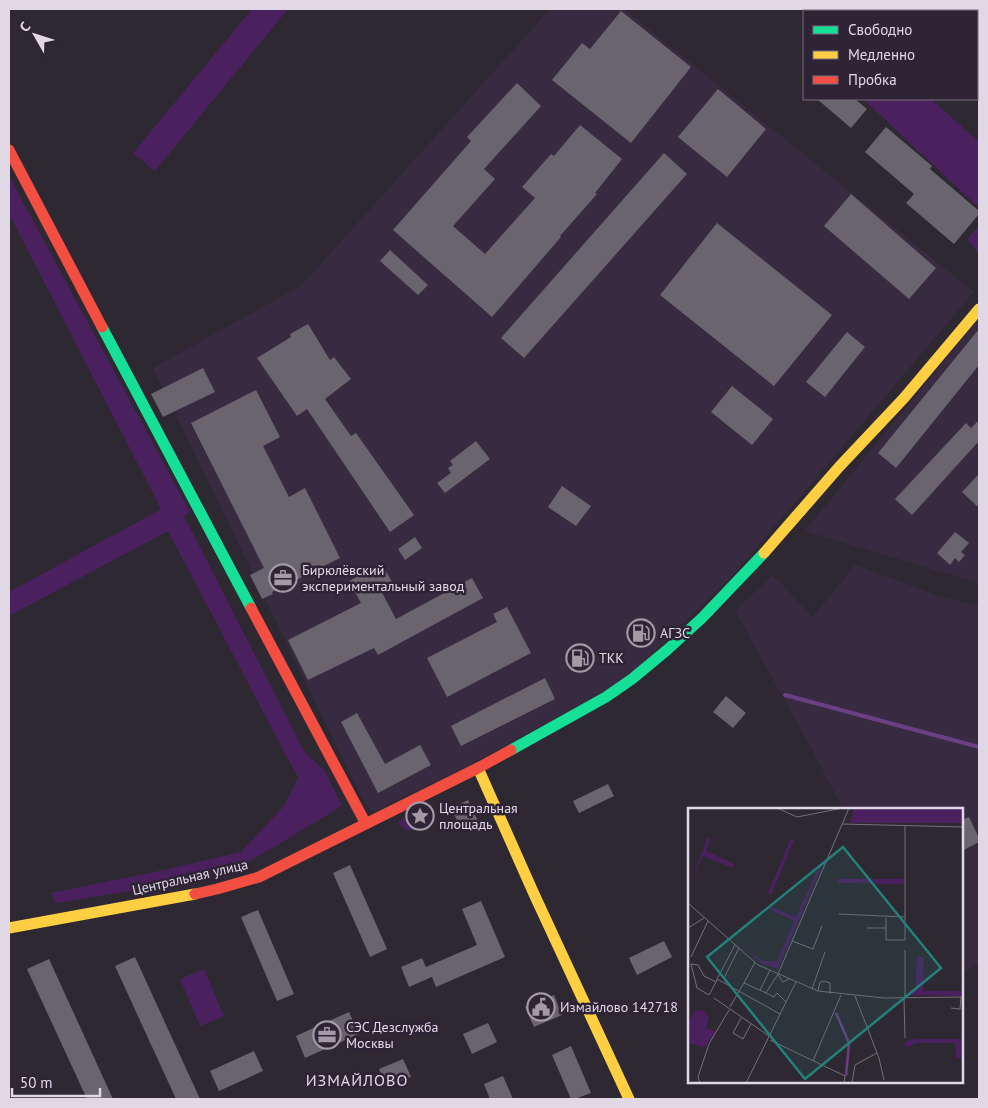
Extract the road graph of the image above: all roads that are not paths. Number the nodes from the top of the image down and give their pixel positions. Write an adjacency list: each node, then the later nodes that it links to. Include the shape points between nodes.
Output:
1 (9, 150): 4 (street)
2 (979, 308): 3 (street, Центральная улица, via 903,399 766,552 670,649 606,697)
3 (478, 768): 4 (street, Центральная улица); 6 (street)
4 (366, 824): 5 (street, Центральная улица, via 259,877 240,883)
5 (9, 928)
6 (629, 1099)

